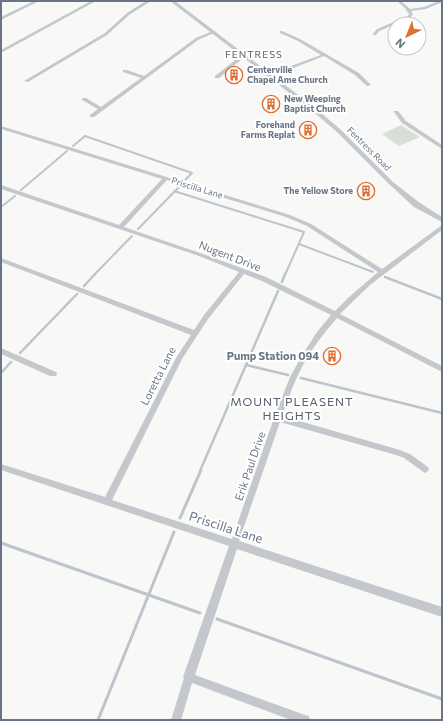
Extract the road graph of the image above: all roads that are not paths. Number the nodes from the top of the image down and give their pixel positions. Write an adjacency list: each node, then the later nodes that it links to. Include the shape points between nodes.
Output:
1 (37, 1): 8 (street)
2 (94, 1): 12 (street)
3 (149, 1): 19 (street, via 128,14 106,34)
4 (172, 1): 9 (street, Fentress Road)
5 (399, 1): 7 (street)
6 (442, 1): 7 (street, via 425,8)
7 (410, 10): 11 (street, via 411,14 406,19 378,30)
8 (1, 19)
9 (214, 32): 14 (street, Fentress Road); 17 (street, via 197,39)
10 (280, 32): 13 (street)
11 (375, 34)
12 (1, 52)
13 (324, 55): 16 (street); 20 (street, via 363,77)
14 (245, 56): 16 (street, Fentress Road); 18 (street)
15 (124, 71): 17 (street)
16 (271, 76): 23 (street, Fentress Road)
17 (144, 78): 24 (street)
18 (217, 78)
19 (26, 81)
20 (369, 85)
21 (339, 96): 23 (street)
22 (84, 100): 24 (street)
23 (312, 108): 31 (street, Fentress Road, via 339,131 390,183 417,205)
24 (101, 109): 26 (street)
25 (396, 112): 28 (street, via 404,122)
26 (92, 116)
27 (1, 127): 29 (street, Priscilla Lane)
28 (442, 147)
29 (166, 178): 32 (street); 36 (street, Priscilla Lane, via 304,223)
30 (1, 187): 32 (street, Nugent Drive)
31 (442, 220)
32 (120, 227): 35 (street, Nugent Drive)
33 (442, 227): 36 (street, Erik Paul Drive)
34 (1, 260): 38 (street)
35 (243, 271): 37 (street, Nugent Drive, via 274,283); 38 (street, Loretta Lane)
36 (383, 272): 37 (street, Erik Paul Drive)
37 (336, 314): 40 (street, Nugent Drive); 42 (street, Erik Paul Drive, via 305,355 289,386)
38 (194, 333): 45 (street, Loretta Lane, via 176,363)
39 (1, 351): 41 (street)
40 (442, 369)
41 (53, 374)
42 (278, 418): 44 (street, via 397,452); 46 (street, Erik Paul Drive)
43 (1, 467): 45 (street, Priscilla Lane)
44 (425, 469)
45 (107, 502): 46 (street, Priscilla Lane)
46 (234, 544): 47 (street, Priscilla Lane); 48 (street, Erik Paul Drive)
47 (442, 612)
48 (188, 677): 49 (street, Erik Paul Drive); 50 (street)
49 (176, 720)
50 (305, 720)

